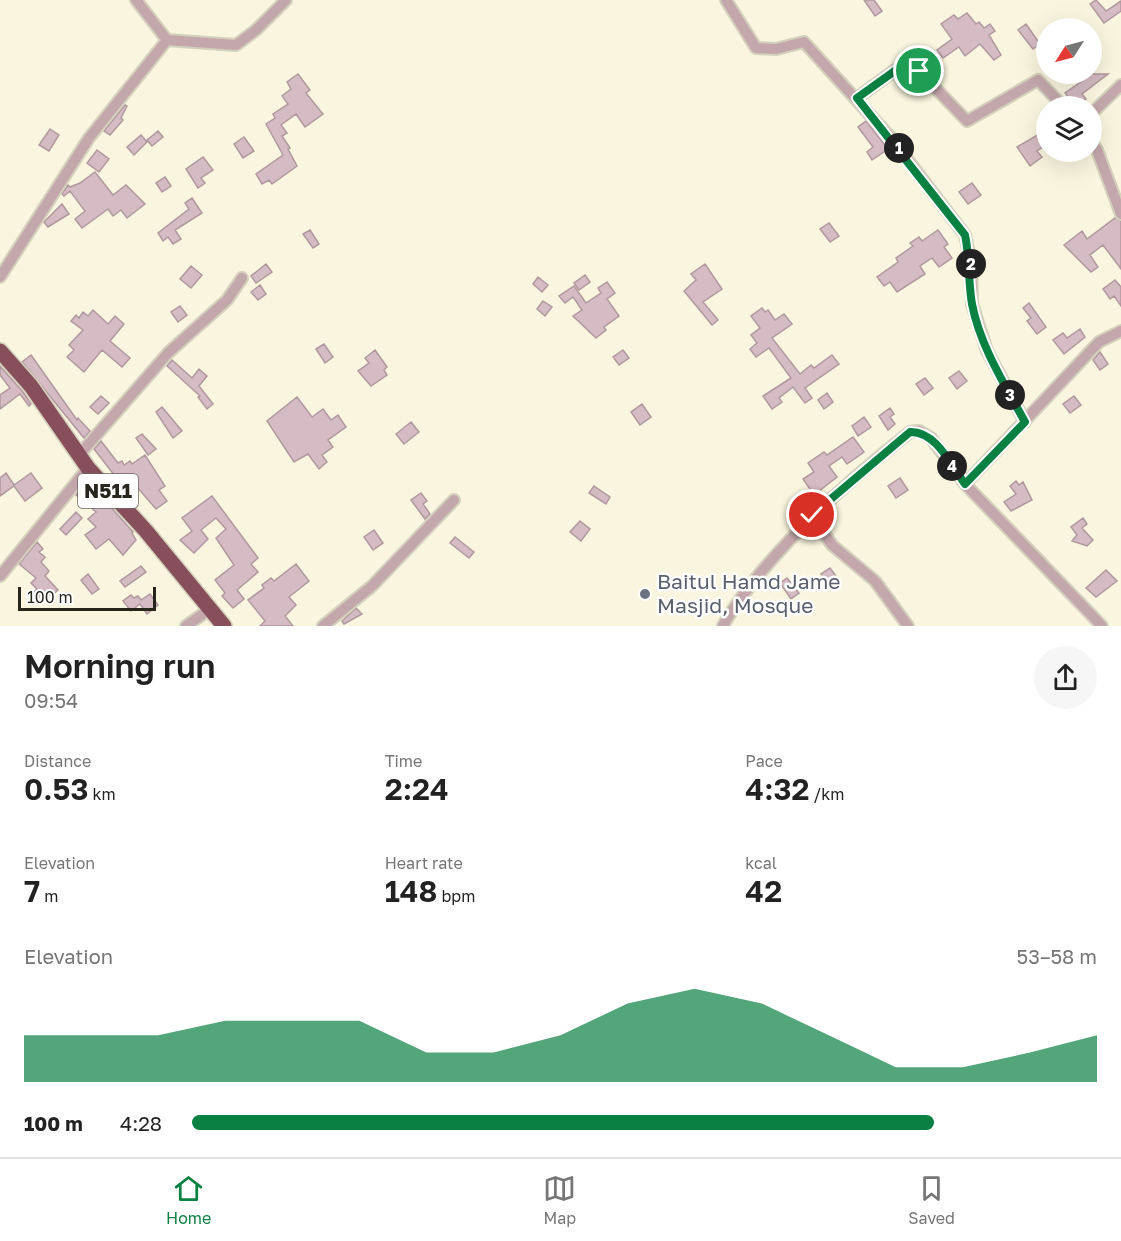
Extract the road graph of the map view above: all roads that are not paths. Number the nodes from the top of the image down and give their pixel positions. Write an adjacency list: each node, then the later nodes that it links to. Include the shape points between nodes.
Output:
1 (136, 0): 4 (street)
2 (286, 0): 4 (street, via 236,45)
3 (726, 0): 7 (street, via 756,48 776,49 804,42)
4 (166, 40): 11 (street, via 89,138)
5 (1121, 85): 8 (street)
6 (1053, 96): 7 (street, via 1038,80 967,122 910,66 896,70)
7 (857, 98): 15 (street, via 965,235 972,304 987,351)
8 (1102, 103)
9 (1102, 162): 10 (street)
10 (1121, 214)
11 (0, 277)
12 (242, 278): 16 (street, via 227,300 168,353)
13 (1121, 331): 15 (street, via 1099,342)
14 (0, 351): 16 (highway, N511, via 31,386)
15 (1025, 422): 18 (street)
16 (79, 455): 17 (highway, N511)
17 (88, 468): 21 (street); 22 (highway, N511)
18 (965, 484): 20 (street, via 931,438 919,431 910,432); 28 (street)
19 (454, 500): 25 (street, via 372,586)
20 (812, 515): 26 (street, via 757,578); 27 (street, via 832,545 875,581)
21 (0, 576)
22 (210, 609): 23 (street); 24 (highway, N511)
23 (186, 626)
24 (224, 626)
25 (323, 626)
26 (723, 626)
27 (908, 626)
28 (1102, 626)

